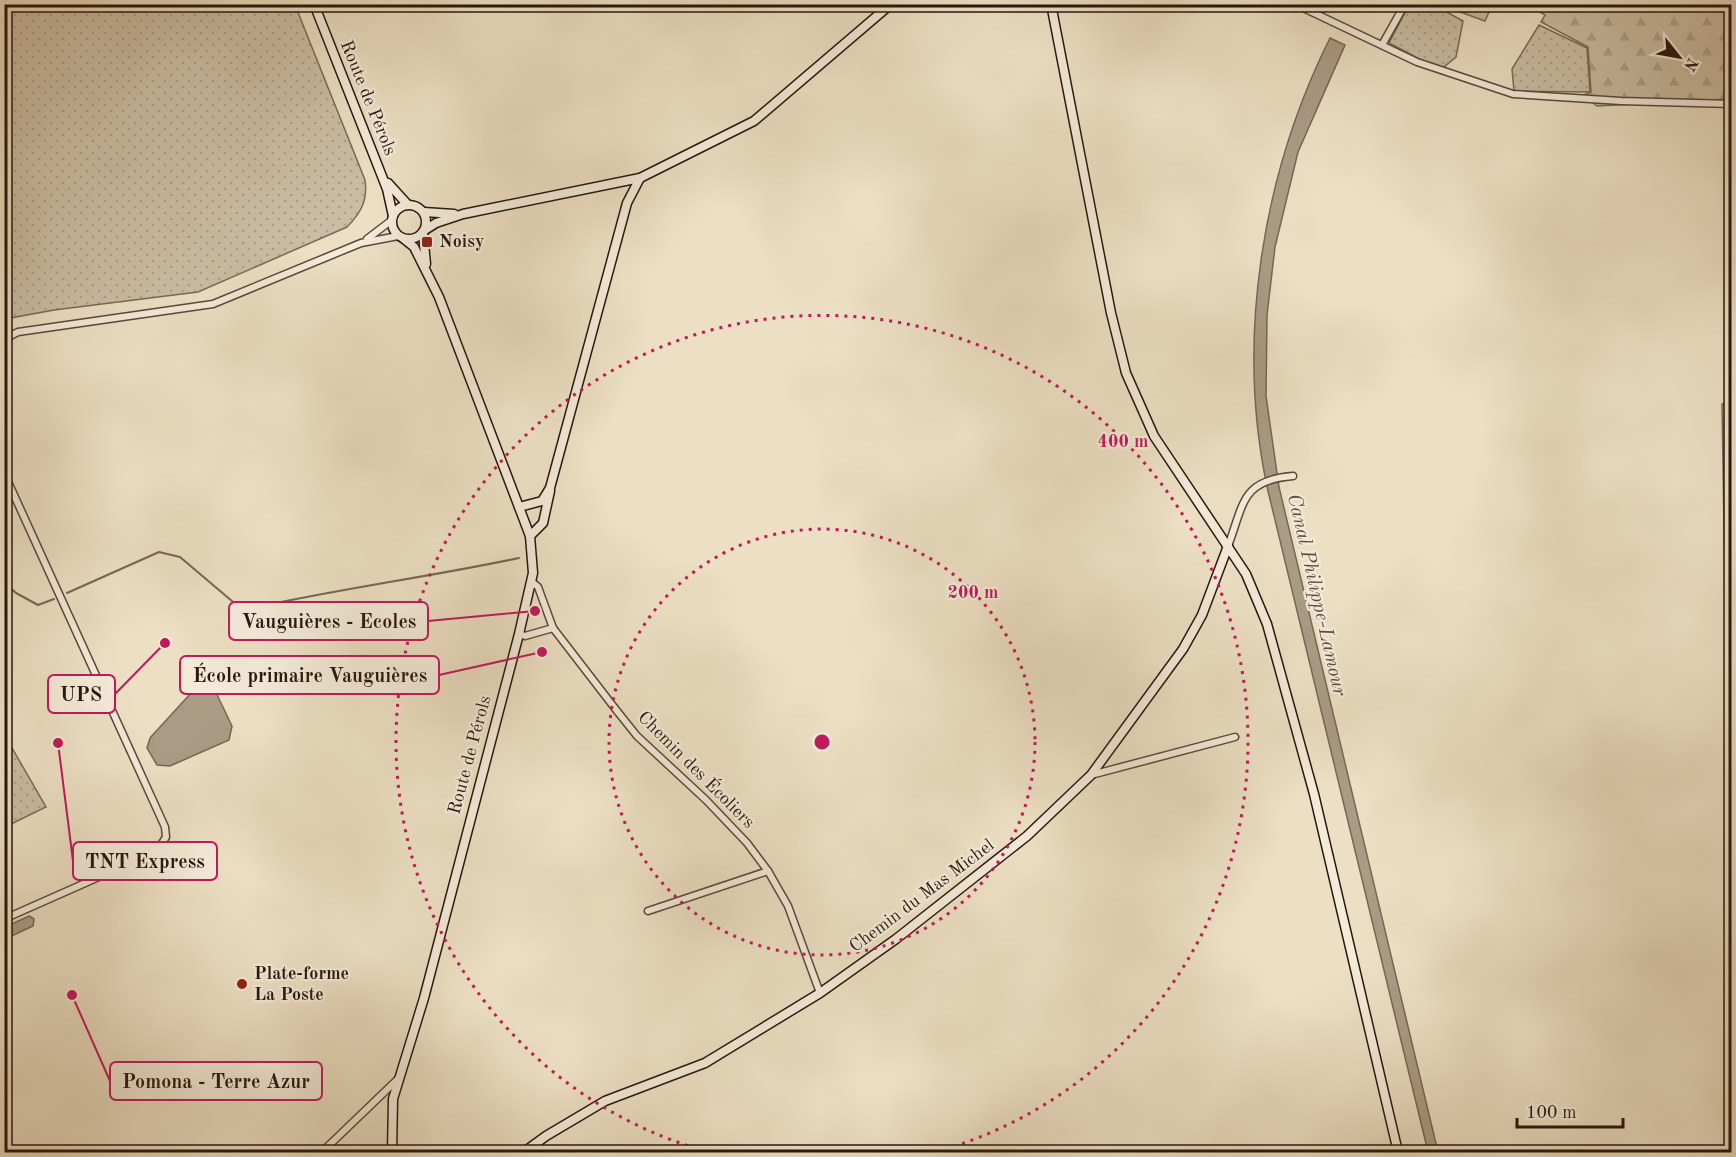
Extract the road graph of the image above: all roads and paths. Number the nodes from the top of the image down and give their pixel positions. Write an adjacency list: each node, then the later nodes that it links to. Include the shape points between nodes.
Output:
1 (314, 4): 8 (street, Route de Pérols)
2 (891, 4): 9 (street, via 754,121)
3 (1051, 4): 24 (street, via 1126,373 1154,436)
4 (1296, 4): 6 (street)
5 (1405, 4): 6 (street)
6 (1382, 45): 7 (street, via 1417,62 1513,94)
7 (1731, 104)
8 (380, 170): 10 (street, Route de Pérols); 13 (street, Route de Pérols)
9 (640, 178): 12 (street); 21 (street, via 623,214)
10 (408, 205): 11 (street); 13 (street, via 399,208)
11 (424, 212): 12 (street); 14 (street)
12 (464, 214): 14 (street, via 436,223)
13 (393, 218): 15 (street, via 394,231); 16 (street)
14 (424, 232): 15 (street, via 414,239); 17 (street, Route de Pérols)
15 (401, 237): 16 (street); 17 (street, Route de Pérols, via 414,247)
16 (361, 243): 18 (street, via 213,304 18,332)
17 (428, 271): 22 (street, Route de Pérols)
18 (4, 339)
19 (4, 472): 32 (street, via 165,827 166,837 159,848 144,857)
20 (1293, 476): 24 (street, via 1254,486)
21 (550, 488): 22 (street, via 542,501); 23 (street, via 543,523)
22 (519, 507): 23 (street, Route de Pérols)
23 (531, 536): 25 (street, Route de Pérols)
24 (1228, 546): 29 (street, Chemin du Mas Michel, via 1202,615 1183,649); 38 (street, via 1256,593 1278,657)
25 (531, 581): 26 (street, Chemin des Écoliers, via 538,587); 27 (street, Route de Pérols)
26 (554, 628): 27 (street); 30 (street, Chemin des Écoliers, via 637,736 706,800)
27 (519, 634): 34 (street, Route de Pérols, via 424,998)
28 (1235, 737): 29 (street)
29 (1091, 775): 33 (street, Chemin du Mas Michel, via 1027,836)
30 (768, 871): 31 (street); 33 (street, Chemin des Écoliers, via 788,906)
31 (648, 911)
32 (4, 919)
33 (820, 993): 37 (street, Chemin du Mas Michel, via 705,1063 605,1101)
34 (399, 1079): 35 (street); 36 (street, Route de Pérols, via 391,1120)
35 (322, 1152)
36 (392, 1152)
37 (524, 1152)
38 (1398, 1152)

